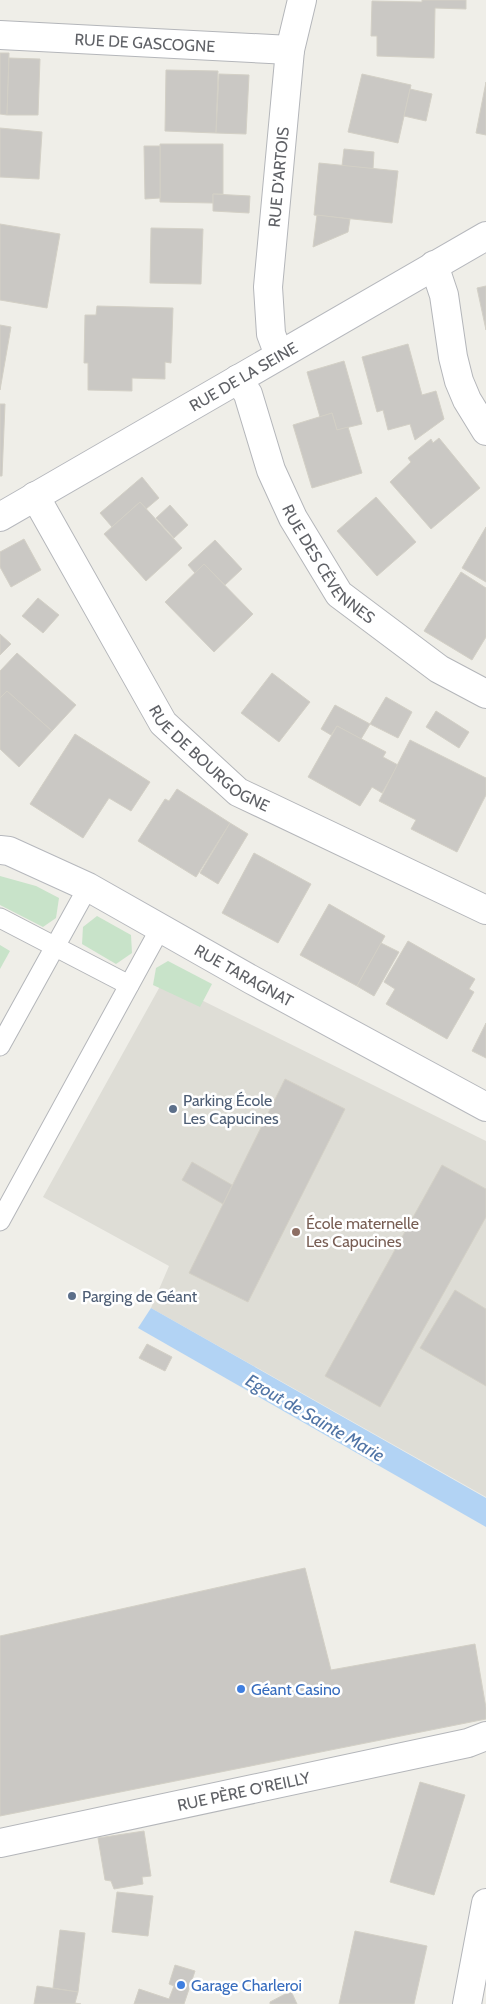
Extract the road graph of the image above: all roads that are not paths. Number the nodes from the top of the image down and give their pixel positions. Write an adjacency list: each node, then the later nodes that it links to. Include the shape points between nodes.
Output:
1 (302, 0): 3 (street, RUE D'ARTOIS)
2 (0, 35): 3 (street, RUE DE GASCOGNE)
3 (290, 50): 6 (street, RUE D'ARTOIS, via 268,287 271,334)
4 (486, 236): 5 (street, RUE DE LA SEINE)
5 (434, 265): 6 (street, RUE DE LA SEINE); 8 (street, via 444,295 459,381)
6 (279, 355): 7 (street, RUE DE LA SEINE)
7 (238, 379): 9 (street, RUE DE LA SEINE); 11 (street, RUE DES CÉVENNES, via 251,402 271,470 293,518 338,594 439,669)
8 (486, 431)
9 (35, 496): 10 (street, RUE DE LA SEINE); 14 (street, RUE DE BOURGOGNE, via 163,723 238,792)
10 (0, 517)
11 (486, 694)
12 (3, 848): 13 (street, RUE TARAGNAT)
13 (88, 887): 16 (street, RUE TARAGNAT); 17 (lane)
14 (486, 910)
15 (0, 918): 17 (lane)
16 (160, 927): 18 (lane); 20 (street, RUE TARAGNAT)
17 (55, 947): 18 (lane); 19 (lane)
18 (129, 985): 21 (lane)
19 (0, 1046)
20 (486, 1106)
21 (0, 1221)
22 (486, 1736): 23 (street, RUE PÈRE O'REILLY, via 468,1743)
23 (0, 1843)
24 (486, 1902): 25 (street)
25 (467, 2004)

